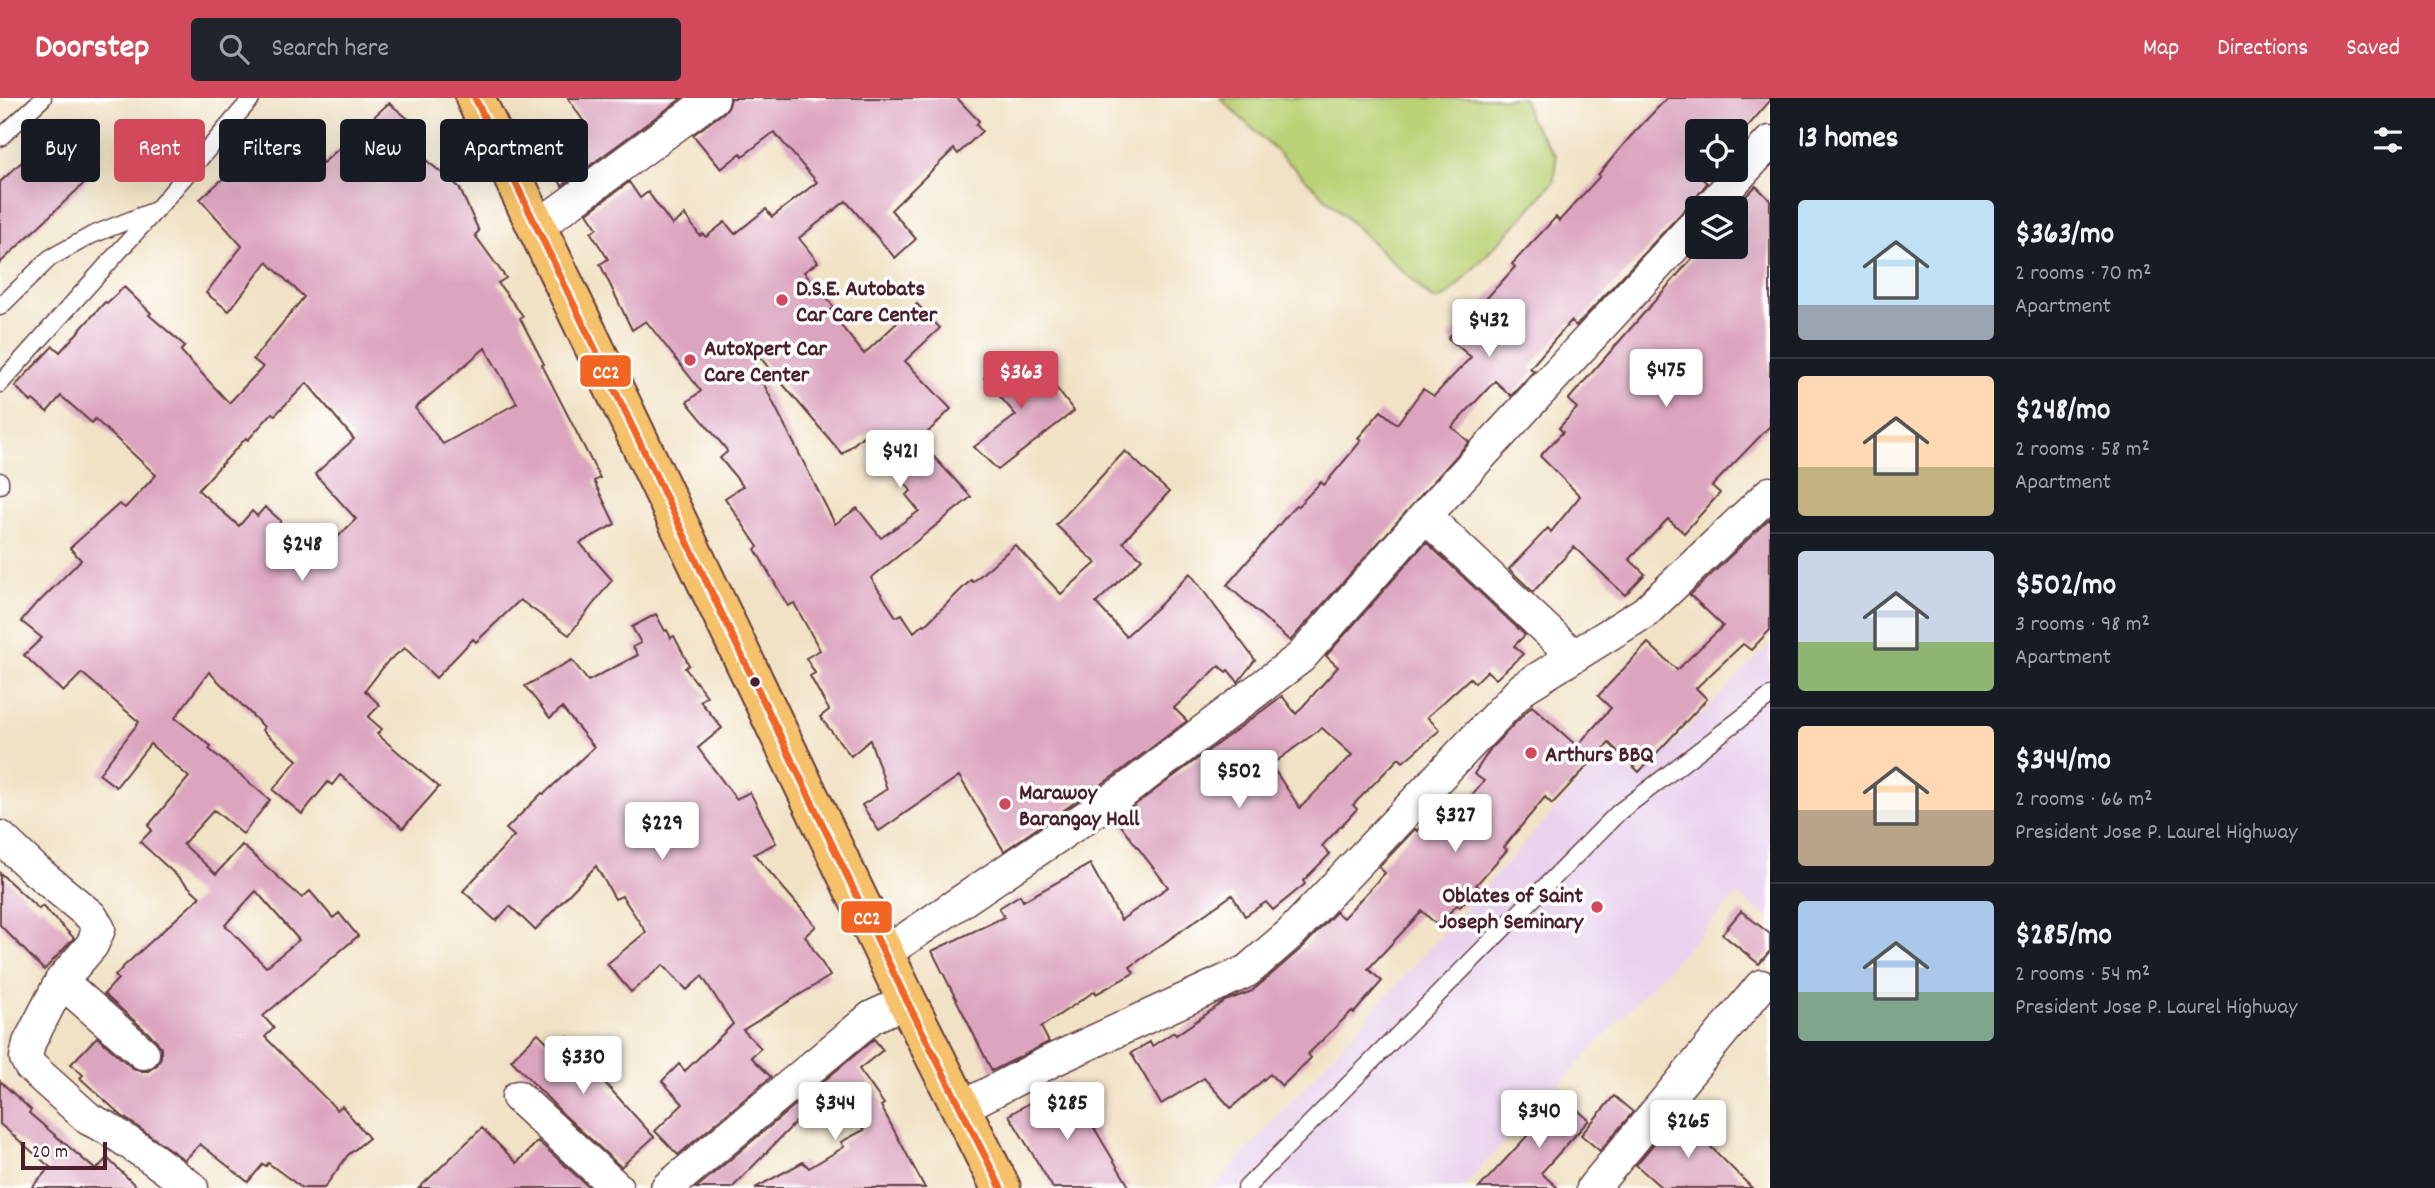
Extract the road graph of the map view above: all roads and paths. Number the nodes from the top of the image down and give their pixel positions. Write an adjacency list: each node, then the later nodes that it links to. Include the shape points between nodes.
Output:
1 (43, 98): 5 (lane)
2 (252, 98): 8 (lane)
3 (475, 98): 9 (main road)
4 (713, 98): 9 (street)
5 (0, 138)
6 (1770, 142): 7 (street)
7 (1720, 196)
8 (157, 209): 11 (lane, via 50,258); 12 (lane)
9 (537, 227): 18 (main road)
10 (1685, 235): 14 (street)
11 (0, 307)
12 (0, 384)
13 (1770, 493): 15 (street, via 1646,612)
14 (1425, 516): 15 (street); 18 (street, via 1301,657 1126,790)
15 (1574, 656): 24 (street, via 1523,688 1291,933 1247,971 1051,1061)
16 (1770, 696): 29 (lane, via 1619,812)
17 (0, 837): 19 (street, via 97,923 92,945)
18 (885, 954): 21 (main road)
19 (61, 981): 22 (street); 25 (street, via 26,1050 30,1066 89,1119)
20 (1761, 986): 30 (street)
21 (907, 1001): 24 (main road); 27 (street, via 872,1017)
22 (143, 1053)
23 (518, 1097): 26 (street)
24 (961, 1108): 28 (main road)
25 (191, 1188)
26 (617, 1188)
27 (667, 1188)
28 (1001, 1188)
29 (1246, 1188)
30 (1593, 1188)

